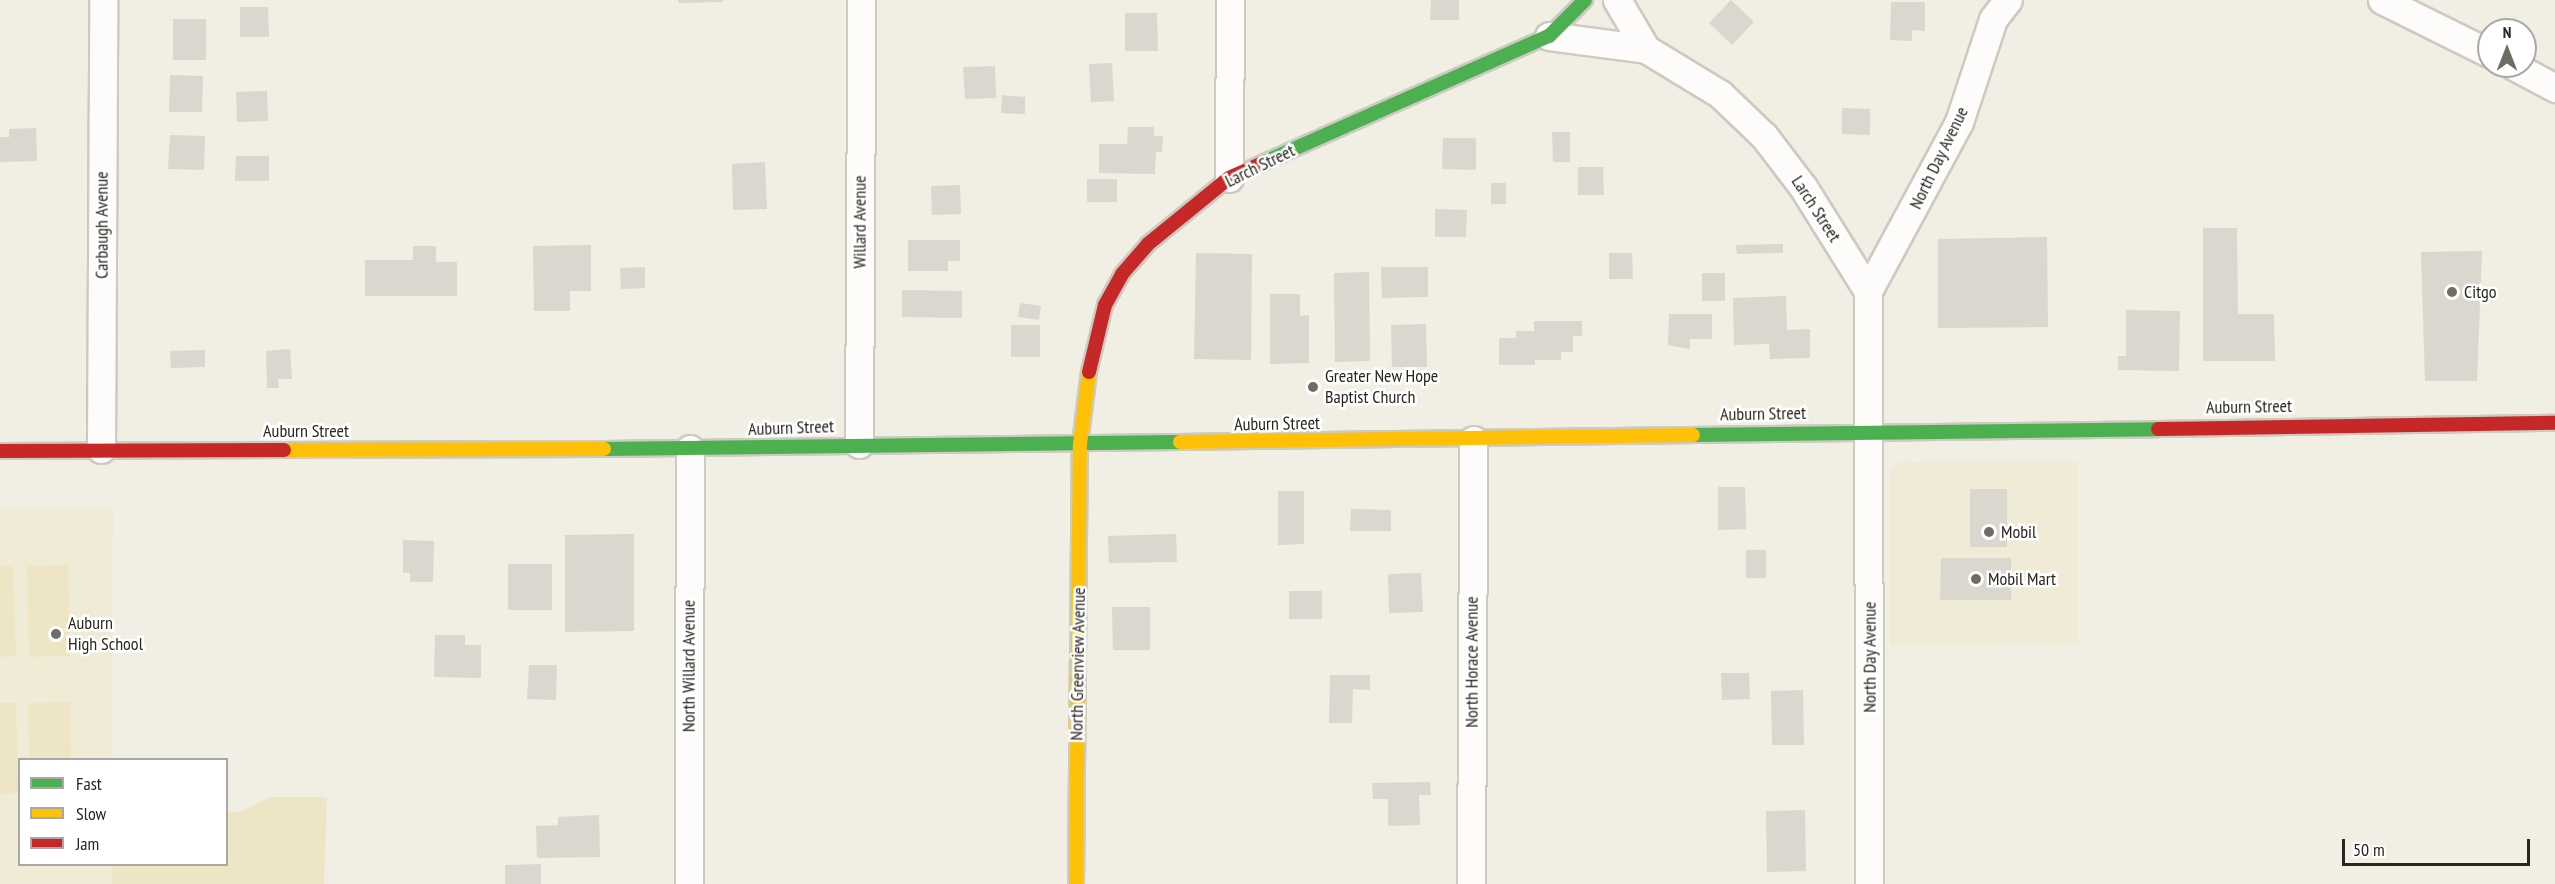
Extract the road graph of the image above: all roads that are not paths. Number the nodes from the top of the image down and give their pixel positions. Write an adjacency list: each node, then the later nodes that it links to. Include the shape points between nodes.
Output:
1 (103, 0): 20 (street, Carbaugh Avenue)
2 (861, 0): 18 (street, Willard Avenue)
3 (1230, 0): 13 (street)
4 (1586, 0): 8 (main road, Larch Street)
5 (1617, 0): 10 (street, Larch Street)
6 (2382, 0): 9 (street)
7 (1998, 6): 14 (street, North Day Avenue, via 1959,122)
8 (1550, 36): 10 (street, Larch Street); 13 (main road, Larch Street)
9 (2477, 47)
10 (1646, 50): 14 (street, Larch Street, via 1720,94 1764,136 1803,187)
11 (2536, 78): 12 (street)
12 (2555, 88)
13 (1229, 178): 19 (main road, Larch Street, via 1148,244 1111,295 1091,355)
14 (1868, 291): 16 (street)
15 (2555, 423): 16 (main road, Auburn Street)
16 (1871, 430): 17 (main road, Auburn Street); 26 (street, North Day Avenue)
17 (1473, 440): 19 (main road, Auburn Street); 25 (street, North Horace Avenue)
18 (860, 444): 19 (main road, Auburn Street); 21 (main road, Auburn Street)
19 (1080, 444): 24 (main road, North Greenview Avenue)
20 (101, 449): 21 (main road, Auburn Street); 22 (main road, Auburn Street)
21 (690, 449): 23 (street, North Willard Avenue)
22 (0, 451)
23 (689, 884)
24 (1076, 884)
25 (1471, 884)
26 (1869, 884)

